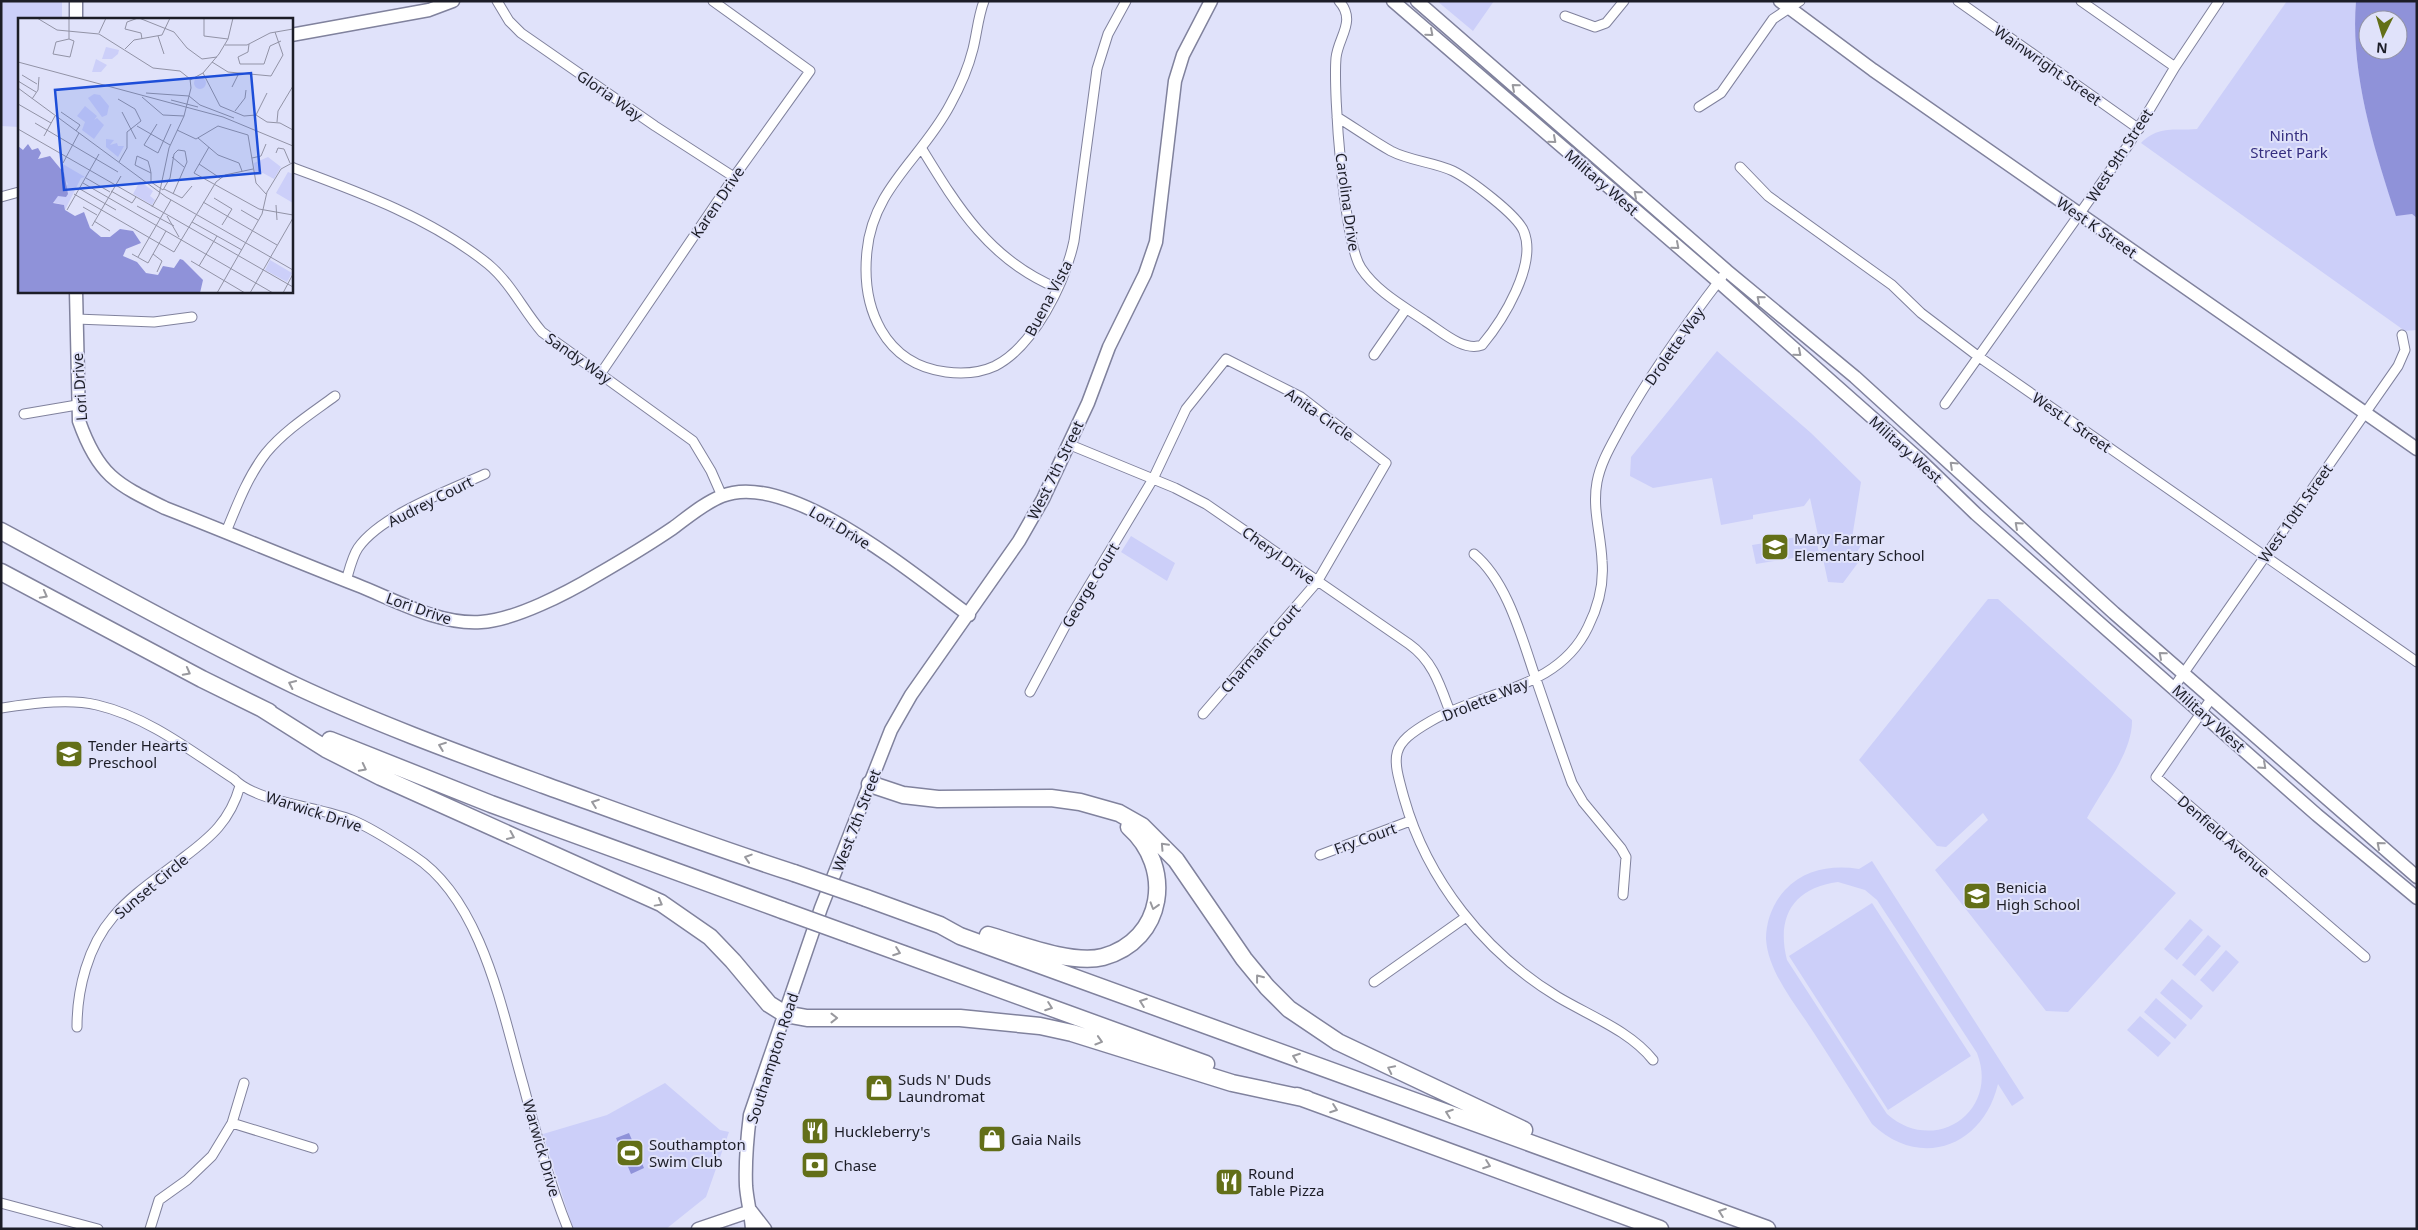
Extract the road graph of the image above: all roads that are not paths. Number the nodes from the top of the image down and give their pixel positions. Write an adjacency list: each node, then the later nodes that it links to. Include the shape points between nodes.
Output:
1 (76, 1): 17 (street)
2 (453, 1): 18 (street, via 429,10)
3 (497, 1): 26 (street, Gloria Way, via 521,33)
4 (713, 1): 26 (street, Karen Drive, via 810,71)
5 (984, 1): 23 (street, Buena Vista, via 963,78 940,123)
6 (1126, 1): 32 (street, Buena Vista, via 1113,23 1100,57 1074,241 1071,257)
7 (1211, 1): 46 (street, West 7th Street, via 1183,55 1174,81 1156,242)
8 (1339, 1): 21 (street, Carolina Drive, via 1347,14 1347,25 1336,56)
9 (1393, 1): 31 (street, Military West, one-way to 31)
10 (1417, 1): 30 (street, Military West, one-way to 10)
11 (1624, 1): 16 (street, via 1606,23 1595,27)
12 (1958, 1): 22 (street, Wainwright Street)
13 (2081, 1): 19 (street)
14 (2219, 1): 19 (street, West 9th Street)
15 (1790, 4): 20 (street, via 1774,19 1721,93); 29 (street, West K Street, via 1873,70)
16 (1565, 16)
17 (76, 18)
18 (292, 35)
19 (2175, 67): 22 (street, West 9th Street)
20 (1699, 108)
21 (1337, 117): 34 (street, Carolina Drive, via 1354,250 1360,267 1372,282); 34 (street, Carolina Drive, via 1392,152 1452,170 1476,185 1524,231 1528,248 1523,277 1491,335 1482,345 1475,348 1462,344)
22 (2138, 129): 29 (street, West 9th Street)
23 (922, 149): 32 (street, via 954,202 986,240 1025,271); 32 (street, Buena Vista, via 883,196 869,233 866,268 869,299 880,330 891,345 913,361 938,371 957,373 993,367 1021,346 1034,330)
24 (292, 167): 40 (street, Sandy Way, via 406,213 458,243 489,264 511,287 542,332)
25 (1740, 168): 39 (street, West L Street, via 1768,196 1892,285 1921,314)
26 (734, 177): 40 (street, Karen Drive)
27 (18, 192): 28 (street)
28 (1, 196)
29 (2080, 215): 39 (street, West 9th Street); 44 (street, West K Street)
30 (1727, 271): 31 (street, Drolette Way); 60 (street, Military West, one-way to 30, via 1924,438)
31 (1719, 282): 61 (street, Drolette Way, via 1672,344 1605,456 1595,495 1603,576 1594,615 1573,651); 62 (street, Military West, one-way to 62)
32 (1057, 288)
33 (76, 292): 36 (street, Lori Drive)
34 (1406, 309): 38 (street)
35 (192, 318): 36 (street, via 154,322)
36 (76, 319): 42 (street, Lori Drive)
37 (2402, 336): 44 (street, West 10th Street, via 2405,342 2402,358)
38 (1374, 355)
39 (1979, 357): 43 (street, West 9th Street); 54 (street, West L Street)
40 (601, 373): 50 (street, Sandy Way, via 693,441)
41 (335, 396): 52 (street, via 283,435 266,453 248,481)
42 (77, 404): 45 (street); 52 (street, Lori Drive, via 86,442 106,474 139,495)
43 (1945, 404)
44 (2366, 412): 47 (street, West K Street); 54 (street, West 10th Street)
45 (24, 414)
46 (1068, 444): 49 (street, Cheryl Drive); 58 (street, West 7th Street, via 1019,541)
47 (2417, 449)
48 (485, 474): 56 (street, Audrey Court, via 396,516 373,532 358,549)
49 (1153, 479): 57 (street, Cheryl Drive, via 1206,504); 57 (street, Anita Circle, via 1186,409 1226,359 1301,397 1386,463); 63 (street, George Court, via 1069,619)
50 (722, 496): 56 (street, Lori Drive, via 639,551 588,580 500,619 463,622 440,617); 58 (street, Lori Drive, via 740,491 765,494 824,514)
51 (1, 531): 80 (highway, one-way to 51, bridge, via 496,767 320,696 208,642)
52 (226, 532): 56 (street, Lori Drive)
53 (1474, 554): 61 (street, via 1487,565 1500,585)
54 (2266, 556): 59 (street, West L Street); 60 (street, West 10th Street)
55 (1, 572): 66 (highway, one-way to 66)
56 (346, 581)
57 (1317, 582): 68 (street, Cheryl Drive, via 1427,659); 69 (street, Charmain Court)
58 (968, 615): 70 (street, West 7th Street, via 891,730)
59 (2417, 662)
60 (2183, 674): 62 (street, West 10th Street); 64 (street, Military West)
61 (1536, 679): 68 (street, Drolette Way); 76 (street, via 1572,783 1626,857)
62 (2174, 687): 67 (street, Military West)
63 (1030, 692)
64 (2211, 699): 67 (street, Denfield Avenue); 75 (street, Military West, one-way to 64)
65 (1, 708): 71 (street, Warwick Drive, via 72,702 120,712 158,730)
66 (261, 708): 83 (highway, one-way to 83, via 326,749 381,777 661,904 710,938 769,1004); 87 (highway, one-way to 87, bridge, via 403,770)
67 (2202, 711): 77 (street, Military West, one-way to 77, via 2317,815); 81 (street, Denfield Avenue, via 2156,777)
68 (1450, 712): 73 (street, Drolette Way, via 1406,738 1397,748 1397,773)
69 (1203, 714)
70 (870, 784): 72 (highway, via 920,797 1051,798 1080,802); 78 (street, West 7th Street)
71 (240, 786): 84 (street, Sunset Circle, via 237,798 218,830 131,899 113,916 98,938 83,977); 95 (street, Warwick Drive, via 350,819 379,833 421,860 453,895 476,936 496,992)
72 (1104, 810): 80 (highway, one-way to 80, via 1135,832 1152,856 1158,873 1158,892 1152,914 1135,939 1120,950 1103,957 1083,959 962,927); 90 (highway, one-way to 72, via 1347,1046 1289,1009 1244,959 1161,843 1142,826 1119,813)
73 (1410, 821): 74 (street, Fry Court); 79 (street, Drolette Way, via 1434,871)
74 (1320, 855)
75 (2417, 877)
76 (1623, 895)
77 (2417, 898)
78 (821, 908): 83 (street, Southampton Road)
79 (1466, 918): 82 (street); 85 (street, Drolette Way, via 1526,974 1555,995 1641,1045)
80 (940, 926): 90 (highway, one-way to 80, via 960,936)
81 (2365, 957)
82 (1374, 982)
83 (785, 1014): 87 (highway, one-way to 87, via 807,1018 960,1018 1040,1026 1232,1083); 92 (street, Southampton Road, via 750,1115 746,1187)
84 (77, 1027)
85 (1653, 1060)
86 (244, 1083): 88 (street)
87 (1307, 1099): 99 (highway, one-way to 99)
88 (232, 1123): 89 (street); 94 (street, via 212,1156 159,1200)
89 (313, 1148)
90 (1593, 1165): 100 (highway, one-way to 90)
91 (1, 1203): 93 (street)
92 (751, 1211): 96 (street); 97 (street, Southampton Road); 98 (street, Southampton Road)
93 (98, 1229)
94 (150, 1229)
95 (568, 1229)
96 (698, 1229)
97 (752, 1229)
98 (765, 1229)
99 (1660, 1229)
100 (1768, 1229)

